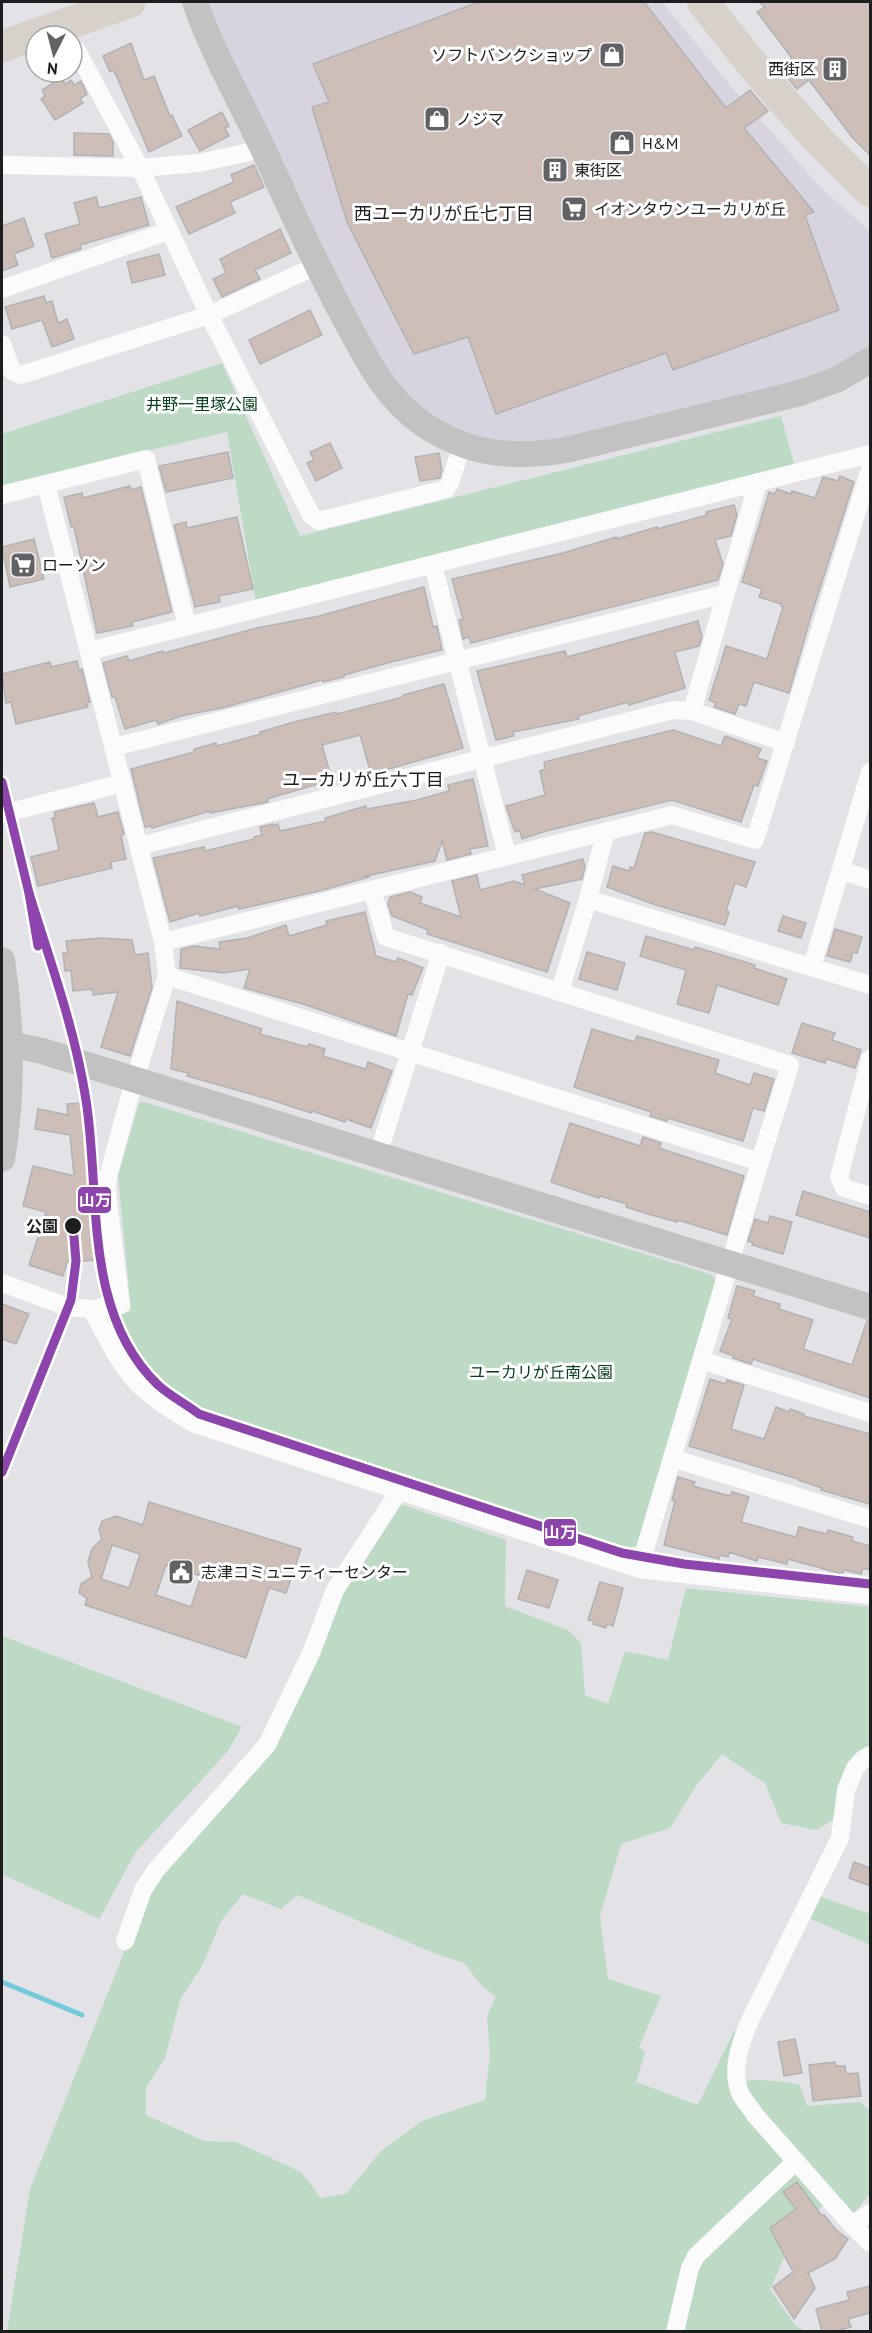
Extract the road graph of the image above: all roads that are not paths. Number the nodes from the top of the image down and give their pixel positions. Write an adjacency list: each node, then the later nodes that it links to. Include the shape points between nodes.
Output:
1 (130, 2): 4 (highway)
2 (195, 2): 6 (street)
3 (703, 2): 9 (highway, via 753,67)
4 (2, 46)
5 (84, 64): 8 (street)
6 (263, 149): 8 (street, via 199,163); 11 (street)
7 (2, 165): 8 (street)
8 (140, 168): 10 (street)
9 (870, 191)
10 (168, 231): 12 (street); 13 (street)
11 (316, 266): 13 (street); 16 (street, via 374,374 391,395 422,423)
12 (2, 289)
13 (208, 315): 14 (street, via 21,375 12,371); 16 (street, via 310,515 319,520 446,489)
14 (2, 344)
15 (870, 360): 16 (street, via 838,379 800,393 566,450 509,456)
16 (462, 445)
17 (870, 454): 19 (street)
18 (870, 469): 28 (street)
19 (758, 482): 22 (street); 23 (street)
20 (46, 484): 21 (street); 24 (street, via 146,459); 25 (street)
21 (2, 495)
22 (433, 565): 24 (street); 26 (street)
23 (725, 594): 26 (street); 27 (street)
24 (188, 626): 25 (street)
25 (89, 651): 29 (street)
26 (458, 662): 29 (street); 30 (street)
27 (692, 711): 28 (street); 30 (street, via 673,710)
28 (786, 743): 34 (street, via 756,840 672,815)
29 (114, 747): 32 (street)
30 (482, 759): 35 (street); 36 (street)
31 (870, 772): 37 (street)
32 (123, 783): 33 (street); 35 (street)
33 (2, 813)
34 (606, 832): 36 (street); 40 (street)
35 (139, 846): 41 (street)
36 (507, 856): 39 (street)
37 (841, 870): 38 (street); 44 (street)
38 (870, 880)
39 (372, 890): 41 (street); 42 (street, via 386,937)
40 (588, 899): 44 (street); 47 (street)
41 (163, 942): 45 (street)
42 (441, 954): 47 (street); 49 (street)
43 (2, 960): 48 (street)
44 (812, 966): 46 (street)
45 (167, 976): 49 (street); 51 (street)
46 (870, 985)
47 (560, 991): 54 (street, via 790,1065)
48 (9, 1044): 51 (street); 53 (street, via 9,1095)
49 (410, 1052): 52 (street); 54 (street)
50 (870, 1059): 55 (street, via 839,1177 844,1188)
51 (135, 1080): 52 (street); 59 (street, via 107,1192 121,1305)
52 (378, 1155): 56 (street)
53 (2, 1159)
54 (760, 1162): 56 (street)
55 (870, 1196)
56 (730, 1263): 58 (street); 60 (street)
57 (2, 1283): 59 (street, via 68,1307)
58 (870, 1307)
59 (91, 1309): 63 (street, via 137,1382 173,1412 195,1424)
60 (701, 1360): 61 (street); 62 (street)
61 (870, 1413)
62 (672, 1458): 64 (street); 65 (street)
63 (399, 1491): 65 (street); 68 (street, via 334,1590 312,1651 267,1746 156,1870 143,1890)
64 (870, 1519)
65 (639, 1569): 66 (street)
66 (870, 1595)
67 (870, 1755): 69 (street, via 855,1768 846,1790 840,1838 752,2016 737,2061 741,2095)
68 (125, 1941)
69 (795, 2162): 71 (street); 73 (street, via 696,2256)
70 (870, 2213): 71 (street)
71 (852, 2225): 72 (street)
72 (870, 2243)
73 (675, 2331)

